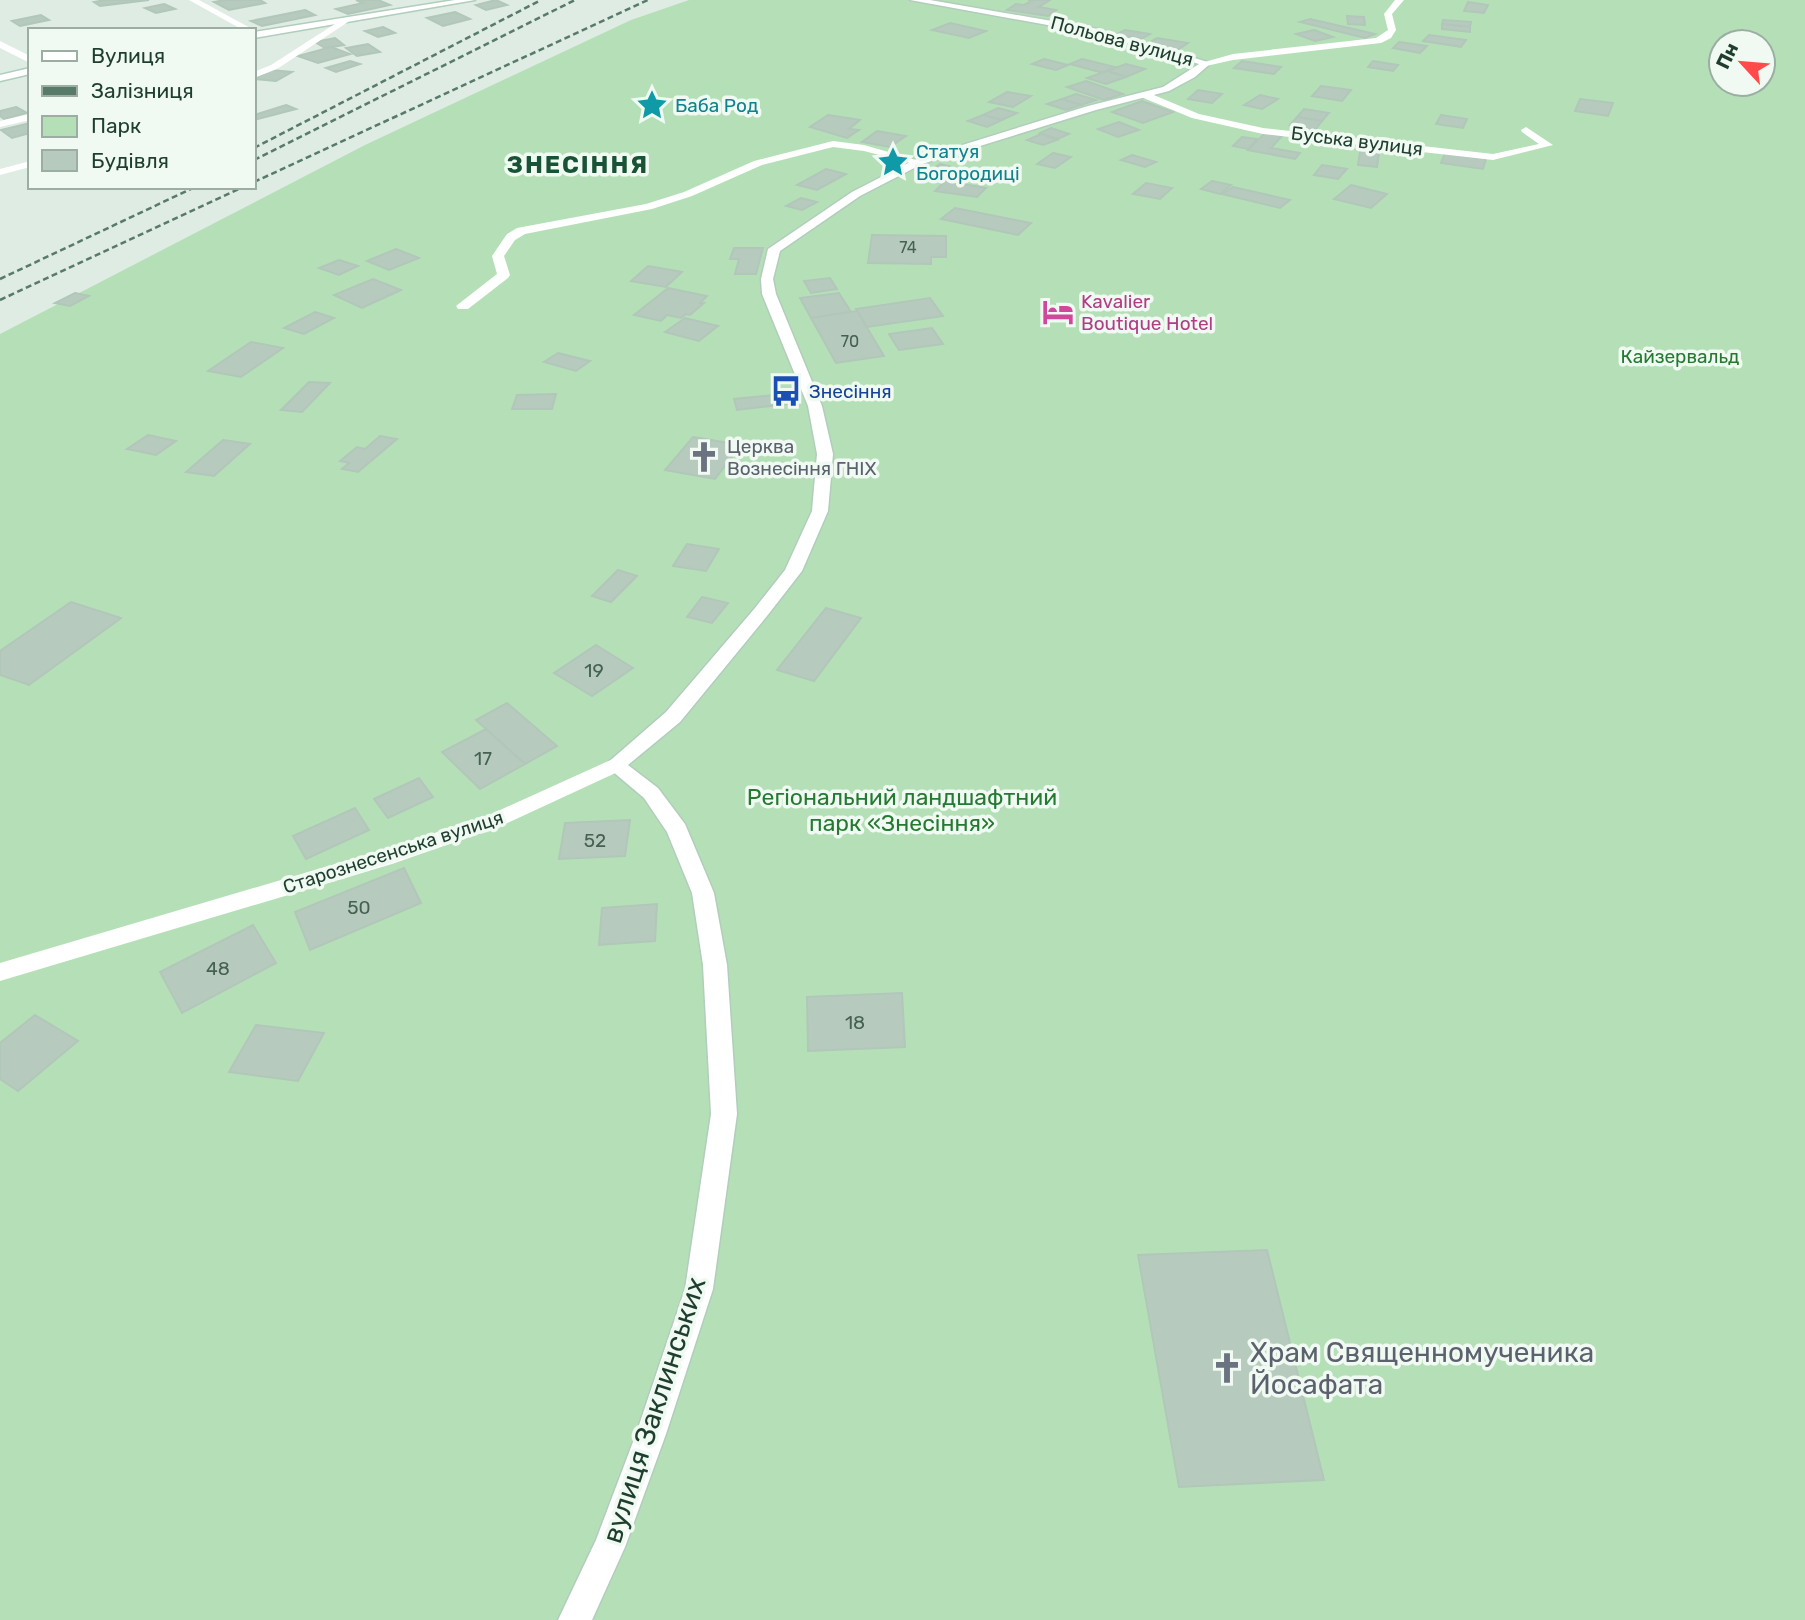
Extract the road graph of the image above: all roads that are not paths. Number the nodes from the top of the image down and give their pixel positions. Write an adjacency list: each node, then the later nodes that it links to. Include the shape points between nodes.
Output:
1 (193, 0): 6 (street)
2 (469, 0): 5 (street)
3 (914, 0): 9 (street, Польова вулиця, via 1068,25)
4 (1400, 0): 11 (street, Старознесенська вулиця, via 1388,14 1392,30 1378,41)
5 (344, 22): 7 (street); 13 (street)
6 (245, 28)
7 (256, 33)
8 (0, 44): 10 (street)
9 (1175, 57): 11 (street, Польова вулиця); 14 (street)
10 (28, 59)
11 (1206, 63): 14 (street, Старознесенська вулиця)
12 (28, 71): 15 (street)
13 (256, 74)
14 (1192, 75): 16 (street, Старознесенська вулиця)
15 (0, 78)
16 (1145, 95): 19 (street, Буська вулиця, via 1196,116 1263,131 1493,157 1548,145); 20 (street, Старознесенська вулиця)
17 (28, 117): 18 (street)
18 (0, 124)
19 (1526, 130)
20 (918, 162): 23 (street, via 833,144 758,163 648,207 521,231 498,256 504,275); 24 (street, Старознесенська вулиця, via 856,194 774,249 767,279 769,294 809,389 825,454 820,511 793,571 761,612 673,717)
21 (28, 165): 22 (street)
22 (0, 172)
23 (463, 306)
24 (615, 765): 25 (street, Старознесенська вулиця, via 470,830); 26 (street, вулиця Заклинських, via 651,793 677,829 703,892 715,965 724,1114 699,1289 614,1534)
25 (0, 972)
26 (575, 1620)

